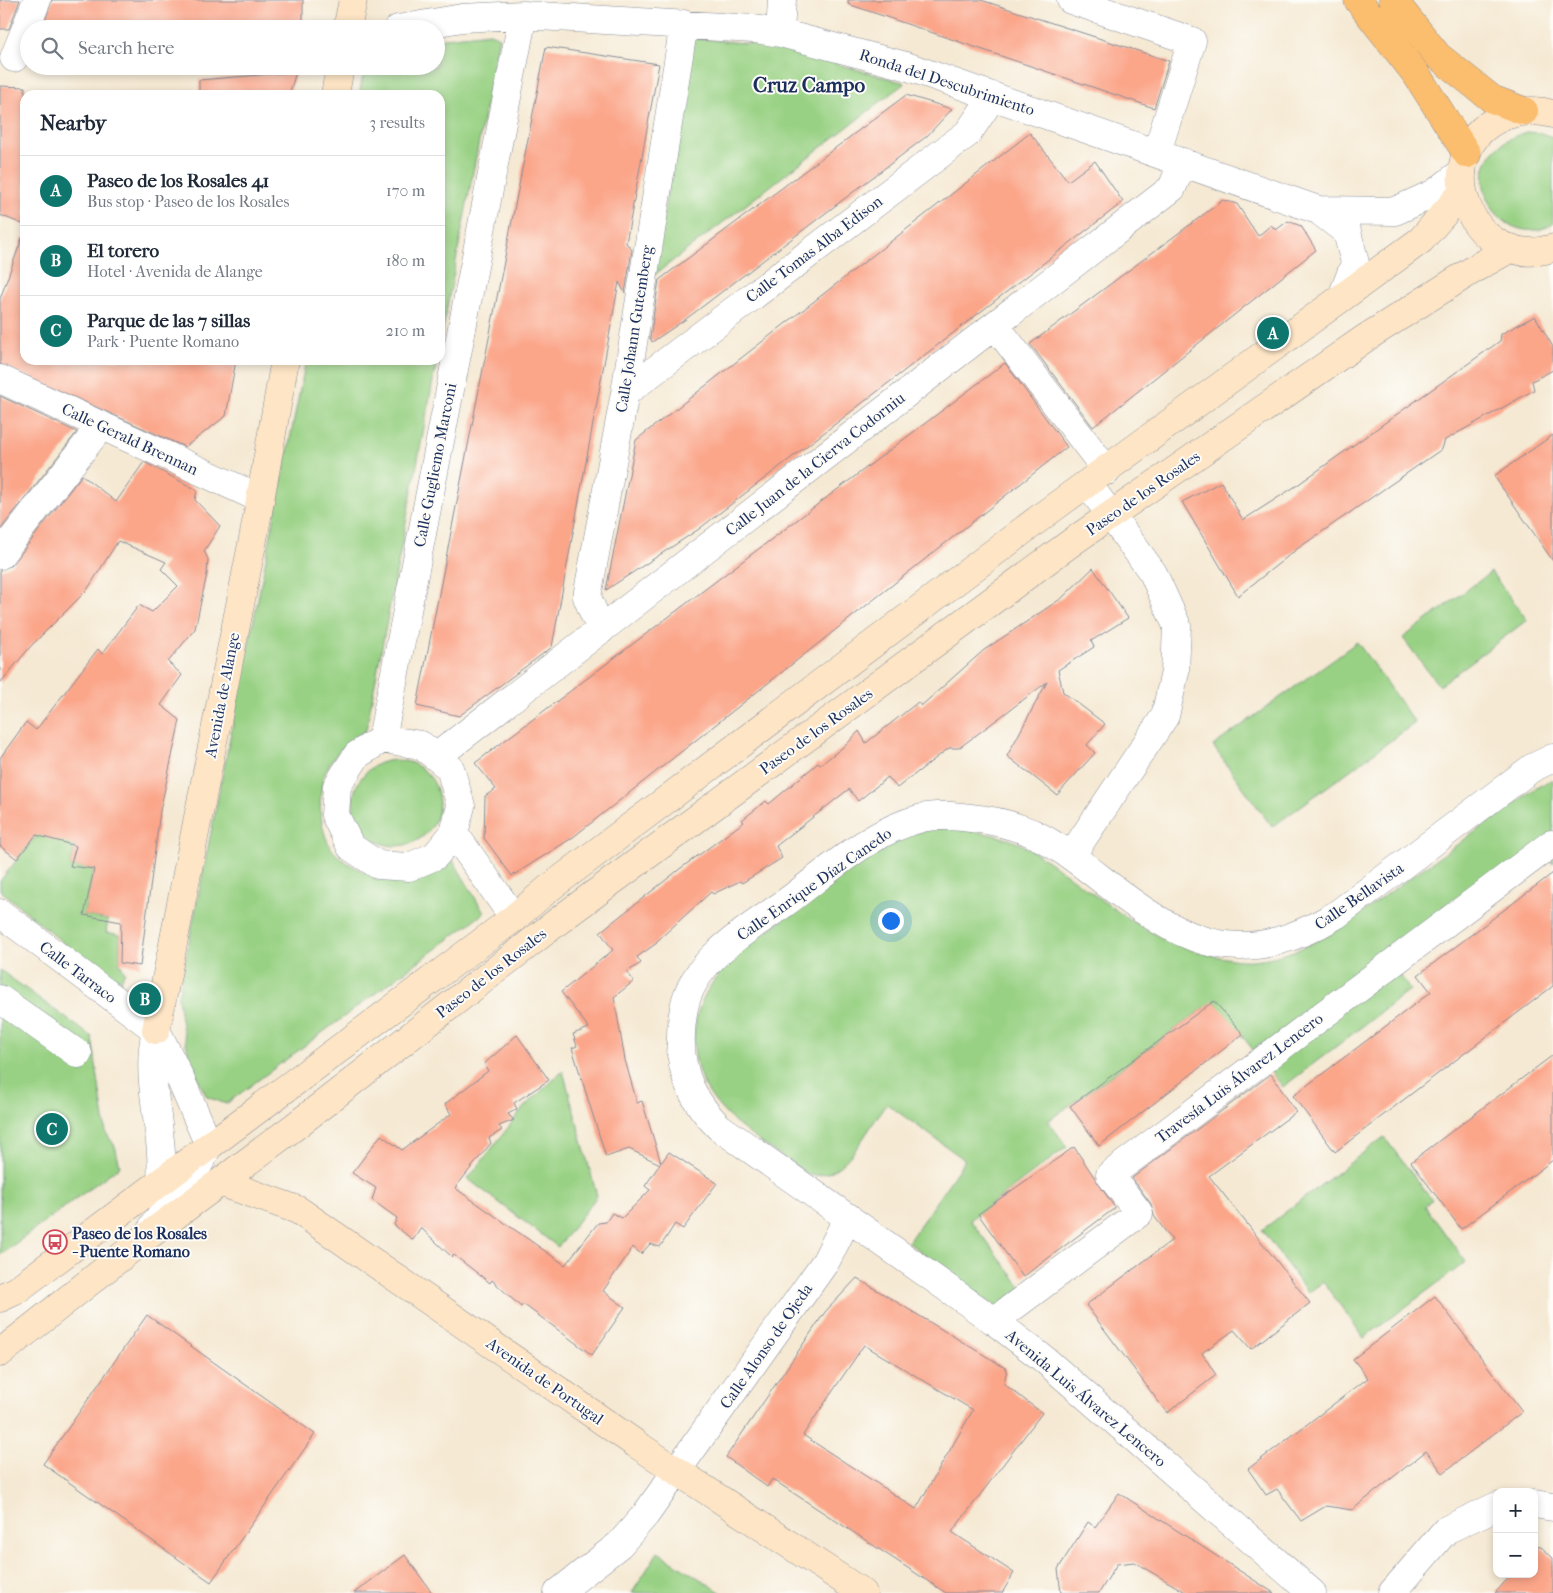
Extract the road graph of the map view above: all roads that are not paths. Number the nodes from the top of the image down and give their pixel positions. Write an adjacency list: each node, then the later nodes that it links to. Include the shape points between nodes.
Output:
1 (37, 0): 9 (street)
2 (353, 0): 10 (main road)
3 (782, 0): 13 (street)
4 (1071, 0): 21 (street, via 1192,41)
5 (1358, 0): 23 (highway, via 1416,74)
6 (1393, 0): 19 (highway, via 1438,56 1492,98)
7 (463, 9): 8 (street, Ronda del Descubrimiento); 11 (street, Ronda del Descubrimiento)
8 (522, 15): 12 (street, Ronda del Descubrimiento); 38 (street, Calle Gugliemo Marconi)
9 (29, 20)
10 (349, 20)
11 (427, 20)
12 (684, 24): 13 (street, Ronda del Descubrimiento, via 754,28); 31 (street, Calle Johann Gutemberg)
13 (780, 33): 18 (street, Ronda del Descubrimiento, via 906,66)
14 (20, 42): 15 (street)
15 (14, 57)
16 (338, 75): 17 (main road)
17 (336, 90)
18 (993, 96): 21 (street, Ronda del Descubrimiento); 31 (street, Calle Tomas Alba Edison, via 968,133)
19 (1524, 111): 20 (main road); 23 (main road, Paseo de los Rosales, via 1503,117 1476,138)
20 (1553, 114)
21 (1157, 152): 22 (street, Ronda del Descubrimiento)
22 (1183, 162): 24 (street, Ronda del Descubrimiento); 28 (street, Calle Juan de la Cierva Codorniu, via 1172,188)
23 (1464, 173): 24 (street, via 1435,192 1395,211); 25 (main road, via 1467,210 1480,229); 27 (main road, Paseo de los Rosales, via 1421,240)
24 (1318, 210): 27 (street, Ronda del Descubrimiento, via 1348,232 1355,263)
25 (1511, 248): 26 (main road); 35 (main road, Paseo de los Rosales, via 1367,337)
26 (1550, 252)
27 (1342, 297): 33 (main road, Paseo de los Rosales)
28 (995, 325): 33 (street); 37 (street, Calle Juan de la Cierva Codorniu)
29 (284, 365): 34 (main road, Avenida de Alange)
30 (0, 379): 32 (street, Calle Gerald Brennan)
31 (624, 393): 37 (street, Calle Johann Gutemberg, via 587,597)
32 (101, 426): 34 (street, Calle Gerald Brennan); 36 (street)
33 (1097, 477): 35 (street); 45 (main road, Paseo de los Rosales)
34 (259, 498): 47 (main road, Avenida de Alange)
35 (1111, 515): 43 (street, via 1153,573 1177,626 1175,672 1165,716); 51 (main road, Paseo de los Rosales, via 566,914)
36 (0, 555)
37 (601, 630): 39 (street, Calle Juan de la Cierva Codorniu)
38 (382, 739): 39 (street, via 421,745); 41 (street, via 357,756 337,786 335,815 351,847 378,865 409,867 435,856)
39 (436, 757): 41 (street, via 450,768 461,806)
40 (1553, 758): 43 (street, Calle Bellavista, via 1532,768 1336,915 1314,928 1268,944 1220,945 1170,928)
41 (454, 833): 45 (street)
42 (1551, 844): 55 (street, Travesía Luis Álvarez Lencero, via 1110,1175 1139,1213)
43 (1071, 856): 52 (street, Calle Enrique Díaz Canedo, via 1032,833 1006,824 950,816 924,817 879,834 735,939 703,968 685,1002 682,1020 684,1070 691,1093 703,1112 719,1127)
44 (0, 913): 47 (street, Calle Tarraco)
45 (514, 918): 49 (main road, Paseo de los Rosales)
46 (0, 1000): 48 (street)
47 (156, 1030): 49 (street); 50 (street, via 151,1059 162,1161)
48 (78, 1054)
49 (209, 1145): 50 (main road, Paseo de los Rosales); 53 (street, Paseo de los Rosales, via 191,1179)
50 (161, 1181): 54 (main road, Paseo de los Rosales, via 15,1291)
51 (220, 1182): 53 (main road, Paseo de los Rosales); 57 (main road, Avenida de Portugal, via 298,1210)
52 (848, 1217): 55 (street, Avenida Luis Álvarez Lencero); 57 (street, Calle Alonso de Ojeda, via 826,1261)
53 (141, 1241): 56 (main road, Paseo de los Rosales)
54 (0, 1298)
55 (994, 1321): 63 (street, Avenida Luis Álvarez Lencero, via 1045,1360)
56 (0, 1352)
57 (678, 1472): 61 (street, Calle Alonso de Ojeda, via 620,1544); 62 (main road, Avenida de Portugal)
58 (1538, 1505): 59 (street)
59 (1553, 1507)
60 (1493, 1508): 64 (street, via 1446,1530)
61 (558, 1593)
62 (863, 1593)
63 (1312, 1593)
64 (1392, 1593)

